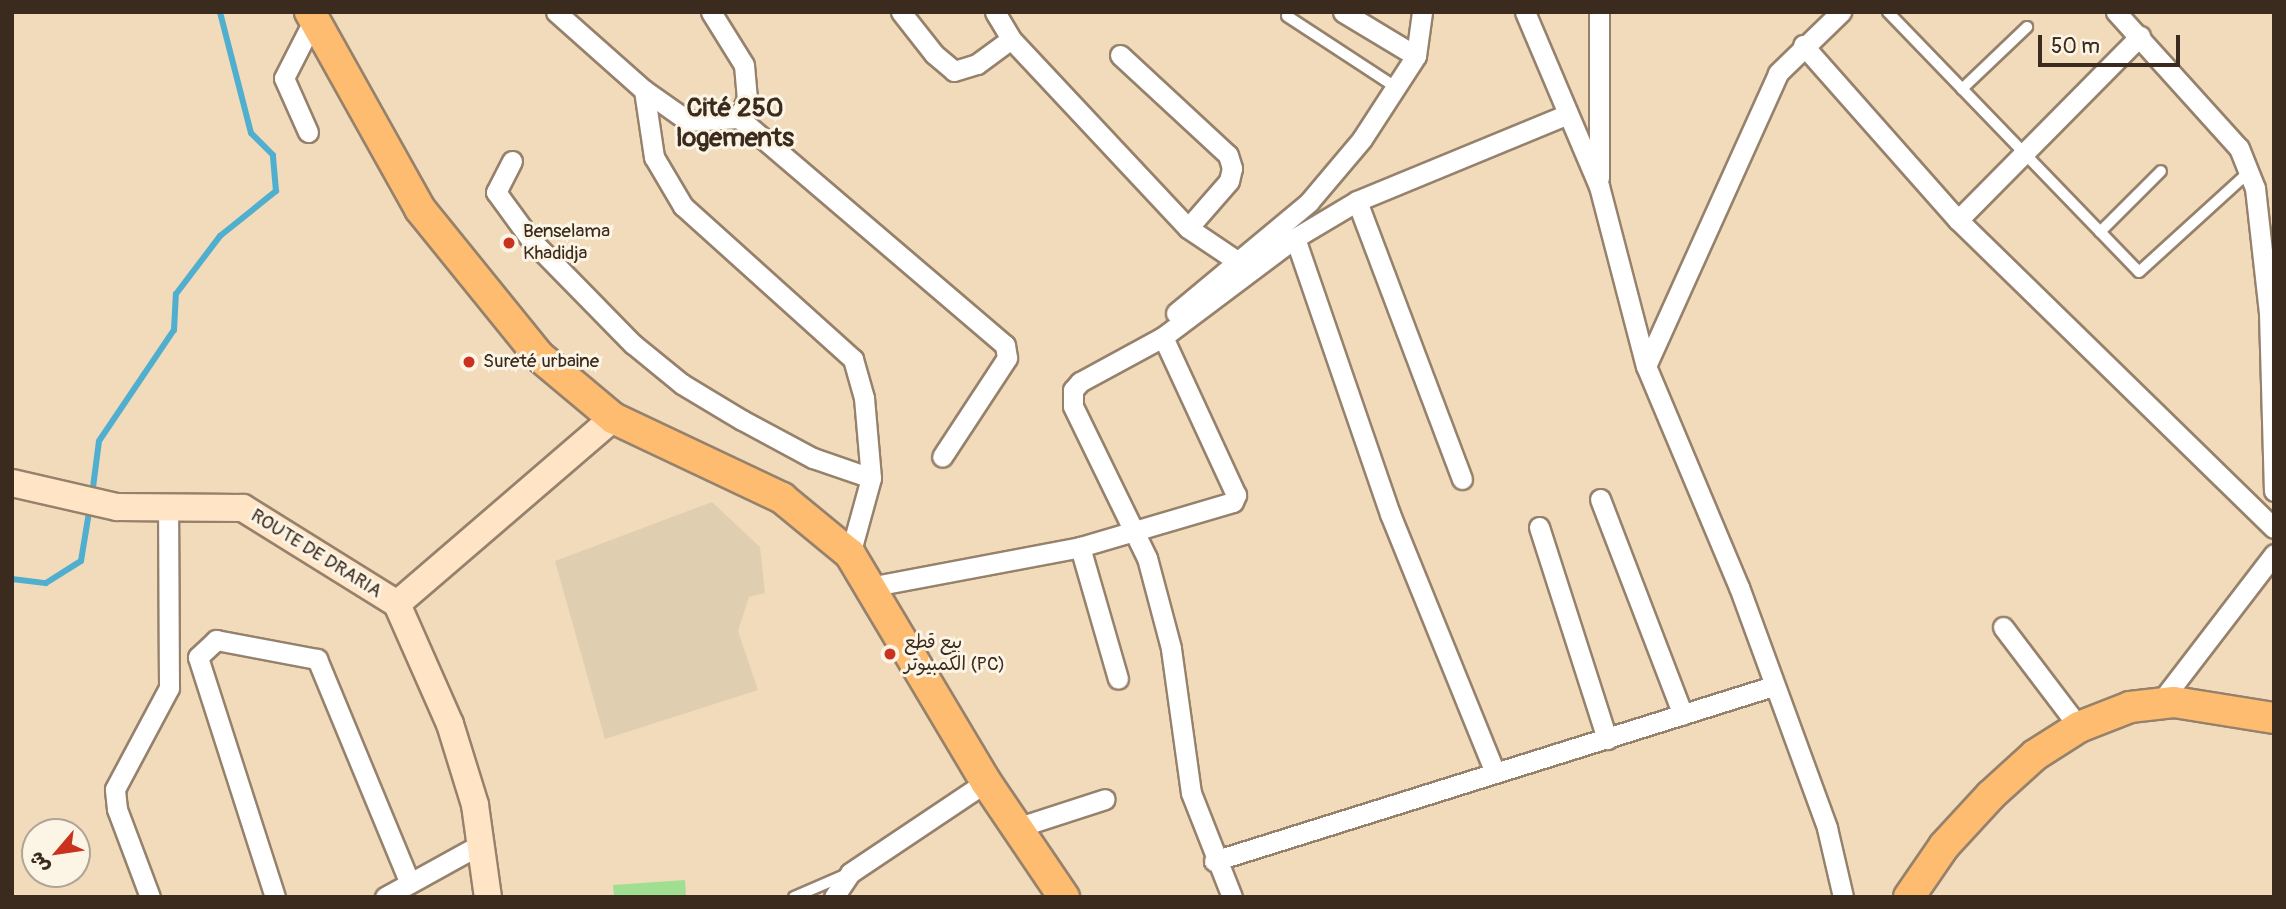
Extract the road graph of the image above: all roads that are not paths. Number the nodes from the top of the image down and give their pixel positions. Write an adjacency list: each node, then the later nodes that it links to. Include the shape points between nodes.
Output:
1 (556, 12): 22 (street)
2 (711, 12): 24 (street, via 744,65 747,98)
3 (901, 12): 16 (street, via 934,54 954,71 978,64)
4 (1343, 12): 19 (street)
5 (1422, 12): 19 (street)
6 (1525, 12): 23 (street)
7 (1599, 12): 30 (street)
8 (1841, 12): 17 (street)
9 (1888, 12): 21 (lane)
10 (2116, 12): 15 (street)
11 (997, 13): 16 (street)
12 (312, 16): 25 (street, via 284,78); 40 (main road, via 420,209 540,356)
13 (1287, 16): 20 (lane)
14 (2026, 27): 21 (lane)
15 (2140, 36): 26 (street); 29 (street, via 2239,148)
16 (1011, 39): 33 (street)
17 (1803, 46): 32 (street); 39 (street, via 1778,73 1764,100)
18 (1120, 55): 33 (street, via 1228,155 1229,181)
19 (1416, 56): 20 (street)
20 (1398, 89): 36 (street, via 1309,202)
21 (1962, 89): 26 (lane)
22 (644, 90): 24 (street, via 688,121); 42 (street, via 654,157 683,206 853,359 864,398)
23 (1568, 114): 30 (street); 31 (street)
24 (739, 118): 41 (street, via 1009,351)
25 (308, 132)
26 (2024, 153): 32 (street); 34 (lane)
27 (512, 161): 42 (street, via 496,192 531,240 633,344 682,384 742,420 813,458)
28 (2161, 171): 34 (lane)
29 (2249, 172): 34 (lane, via 2139,272); 45 (street, via 2261,220 2267,285)
30 (1600, 186): 39 (street)
31 (1357, 201): 35 (street); 43 (street)
32 (1958, 220): 49 (street)
33 (1188, 228): 36 (street)
34 (2100, 232)
35 (1295, 238): 37 (street); 66 (street, via 1390,514)
36 (1237, 261): 38 (street)
37 (1163, 337): 38 (street); 50 (street, via 1236,499)
38 (1121, 358): 50 (street, via 1080,382 1073,390 1073,406)
39 (1646, 366): 60 (street, via 1740,587)
40 (613, 418): 52 (main road, via 782,498); 55 (main road)
41 (942, 457)
42 (871, 478): 52 (street)
43 (1462, 479)
44 (12, 483): 47 (main road, ROUTE DE DRARIA, via 117,507)
45 (2274, 491)
46 (1600, 499): 62 (street)
47 (168, 509): 55 (main road, ROUTE DE DRARIA, via 243,508); 57 (street)
48 (1539, 527): 65 (street)
49 (2274, 528)
50 (1137, 533): 51 (street); 71 (street, via 1171,648 1191,793)
51 (1080, 547): 54 (street); 59 (street)
52 (850, 554): 54 (main road)
53 (2274, 554): 61 (street)
54 (869, 587): 67 (main road)
55 (397, 604): 70 (main road, ROUTE DE DRARIA, via 450,724 475,805)
56 (2003, 627): 64 (street)
57 (169, 652): 58 (street); 74 (street, via 169,688 116,789 117,808)
58 (198, 657): 73 (street, via 216,640 317,659); 75 (street)
59 (1118, 679)
60 (1773, 686): 62 (street); 82 (street, via 1827,828)
61 (2159, 704): 63 (main road, via 2174,702); 64 (main road, via 2130,707)
62 (1683, 715): 65 (street)
63 (2274, 718)
64 (2079, 727): 83 (main road, via 2035,755 1991,794 1944,846)
65 (1607, 739): 66 (street)
66 (1495, 772): 71 (street)
67 (986, 782): 69 (main road); 72 (street)
68 (1105, 799): 69 (street)
69 (1019, 827): 80 (main road)
70 (481, 844): 73 (street); 77 (main road, ROUTE DE DRARIA)
71 (1214, 861): 81 (street)
72 (850, 873): 78 (lane); 79 (street)
73 (408, 881): 76 (street)
74 (150, 897)
75 (275, 897)
76 (385, 897)
77 (488, 897)
78 (794, 897)
79 (834, 897)
80 (1064, 897)
81 (1232, 897)
82 (1843, 897)
83 (1909, 897)

